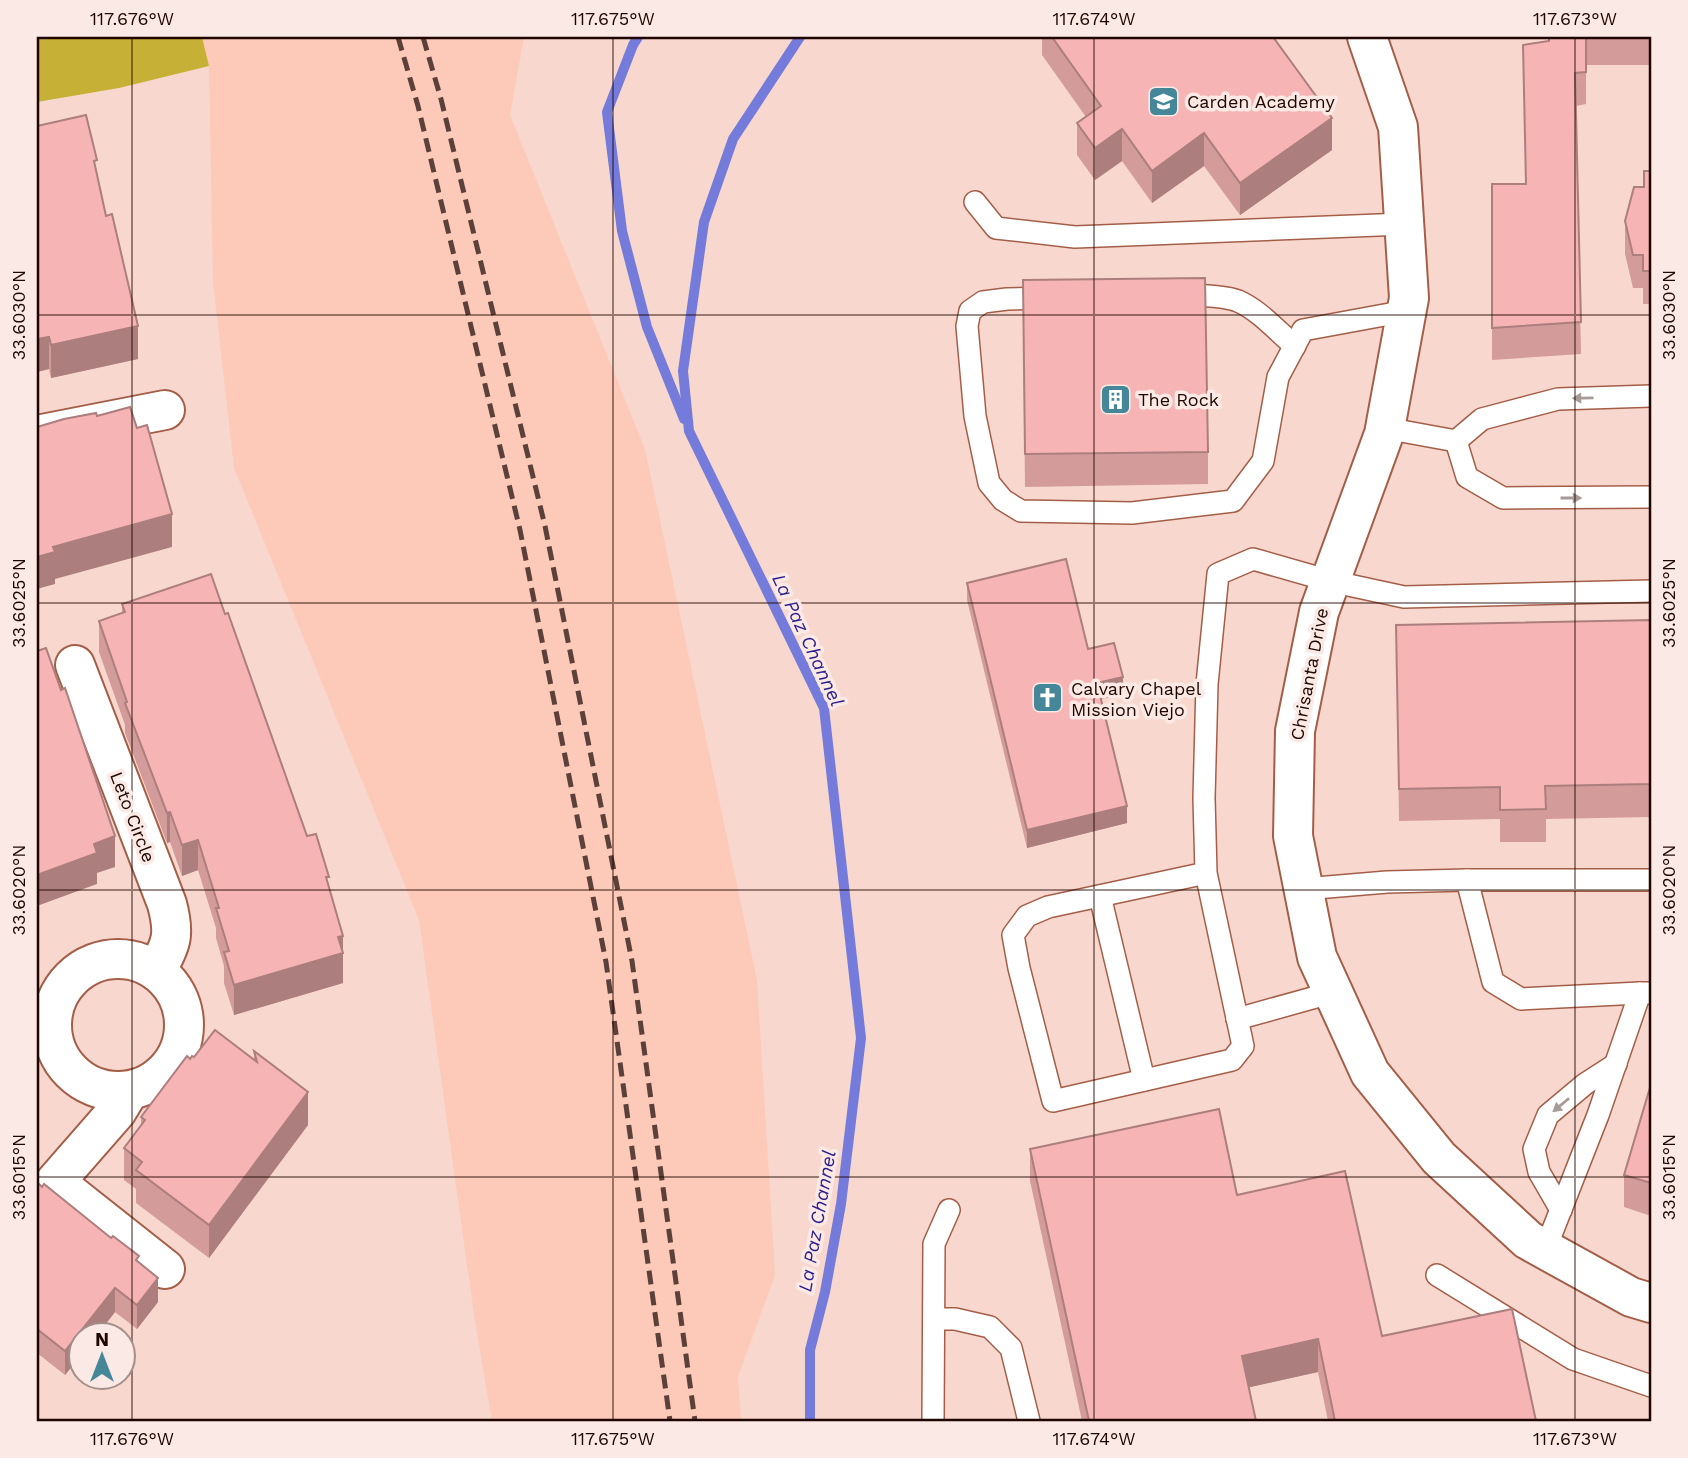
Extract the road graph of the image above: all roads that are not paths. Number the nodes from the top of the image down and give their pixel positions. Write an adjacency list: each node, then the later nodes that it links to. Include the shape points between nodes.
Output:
1 (1367, 37): 3 (street, Chrisanta Drive, via 1398,127)
2 (975, 202): 3 (lane, via 996,229 1076,236)
3 (1404, 225): 6 (street, Chrisanta Drive)
4 (1155, 295): 7 (lane, via 1236,300)
5 (1074, 297): 7 (lane, via 983,302 970,311 967,326 975,416 989,482 1003,500 1021,511 1132,513 1233,502 1263,461 1278,377)
6 (1406, 311): 7 (lane, via 1303,330); 10 (street, Chrisanta Drive)
7 (1295, 346)
8 (1651, 396): 12 (lane, one-way to 12, via 1558,399 1482,419)
9 (165, 410): 11 (street)
10 (1385, 428): 12 (lane); 14 (street, Chrisanta Drive)
11 (37, 435)
12 (1456, 441): 13 (lane, one-way to 13, via 1468,477 1503,498)
13 (1651, 497)
14 (1330, 581): 15 (lane, via 1405,597); 17 (lane, via 1254,559 1218,574 1207,684); 20 (street, Chrisanta Drive, via 1319,612 1295,731 1293,836)
15 (1651, 591)
16 (75, 665): 22 (street, Leto Circle, via 167,904 171,938)
17 (1206, 873): 21 (lane); 26 (lane)
18 (1466, 880): 19 (lane); 20 (lane); 25 (lane, via 1493,982 1521,999)
19 (1651, 880)
20 (1304, 890): 24 (street, Chrisanta Drive, via 1317,957)
21 (1100, 896): 29 (lane); 29 (lane, via 1027,916 1013,936 1019,968 1053,1101)
22 (156, 971): 23 (street, via 120,958 100,961); 30 (street, via 172,986 182,1006 185,1029 180,1050 168,1069)
23 (47, 992): 27 (street, via 52,1014)
24 (1334, 992): 26 (lane); 33 (street, Chrisanta Drive, via 1370,1073 1439,1158 1528,1240)
25 (1646, 993): 28 (lane)
26 (1237, 1019): 29 (lane, via 1243,1046 1232,1060)
27 (46, 1048): 30 (street, via 93,1087)
28 (1616, 1064): 32 (lane); 32 (lane, one-way to 32, via 1548,1115 1534,1149 1539,1172)
29 (1144, 1080)
30 (129, 1091): 34 (street, via 55,1182)
31 (950, 1210): 37 (lane, via 934,1244)
32 (1561, 1210): 33 (lane)
33 (1545, 1250): 36 (street, Chrisanta Drive, via 1631,1297)
34 (165, 1269)
35 (1437, 1275): 38 (lane, via 1573,1359)
36 (1651, 1303)
37 (934, 1319): 39 (lane); 40 (lane, via 990,1327 1011,1348)
38 (1651, 1386)
39 (933, 1421)
40 (1029, 1421)

